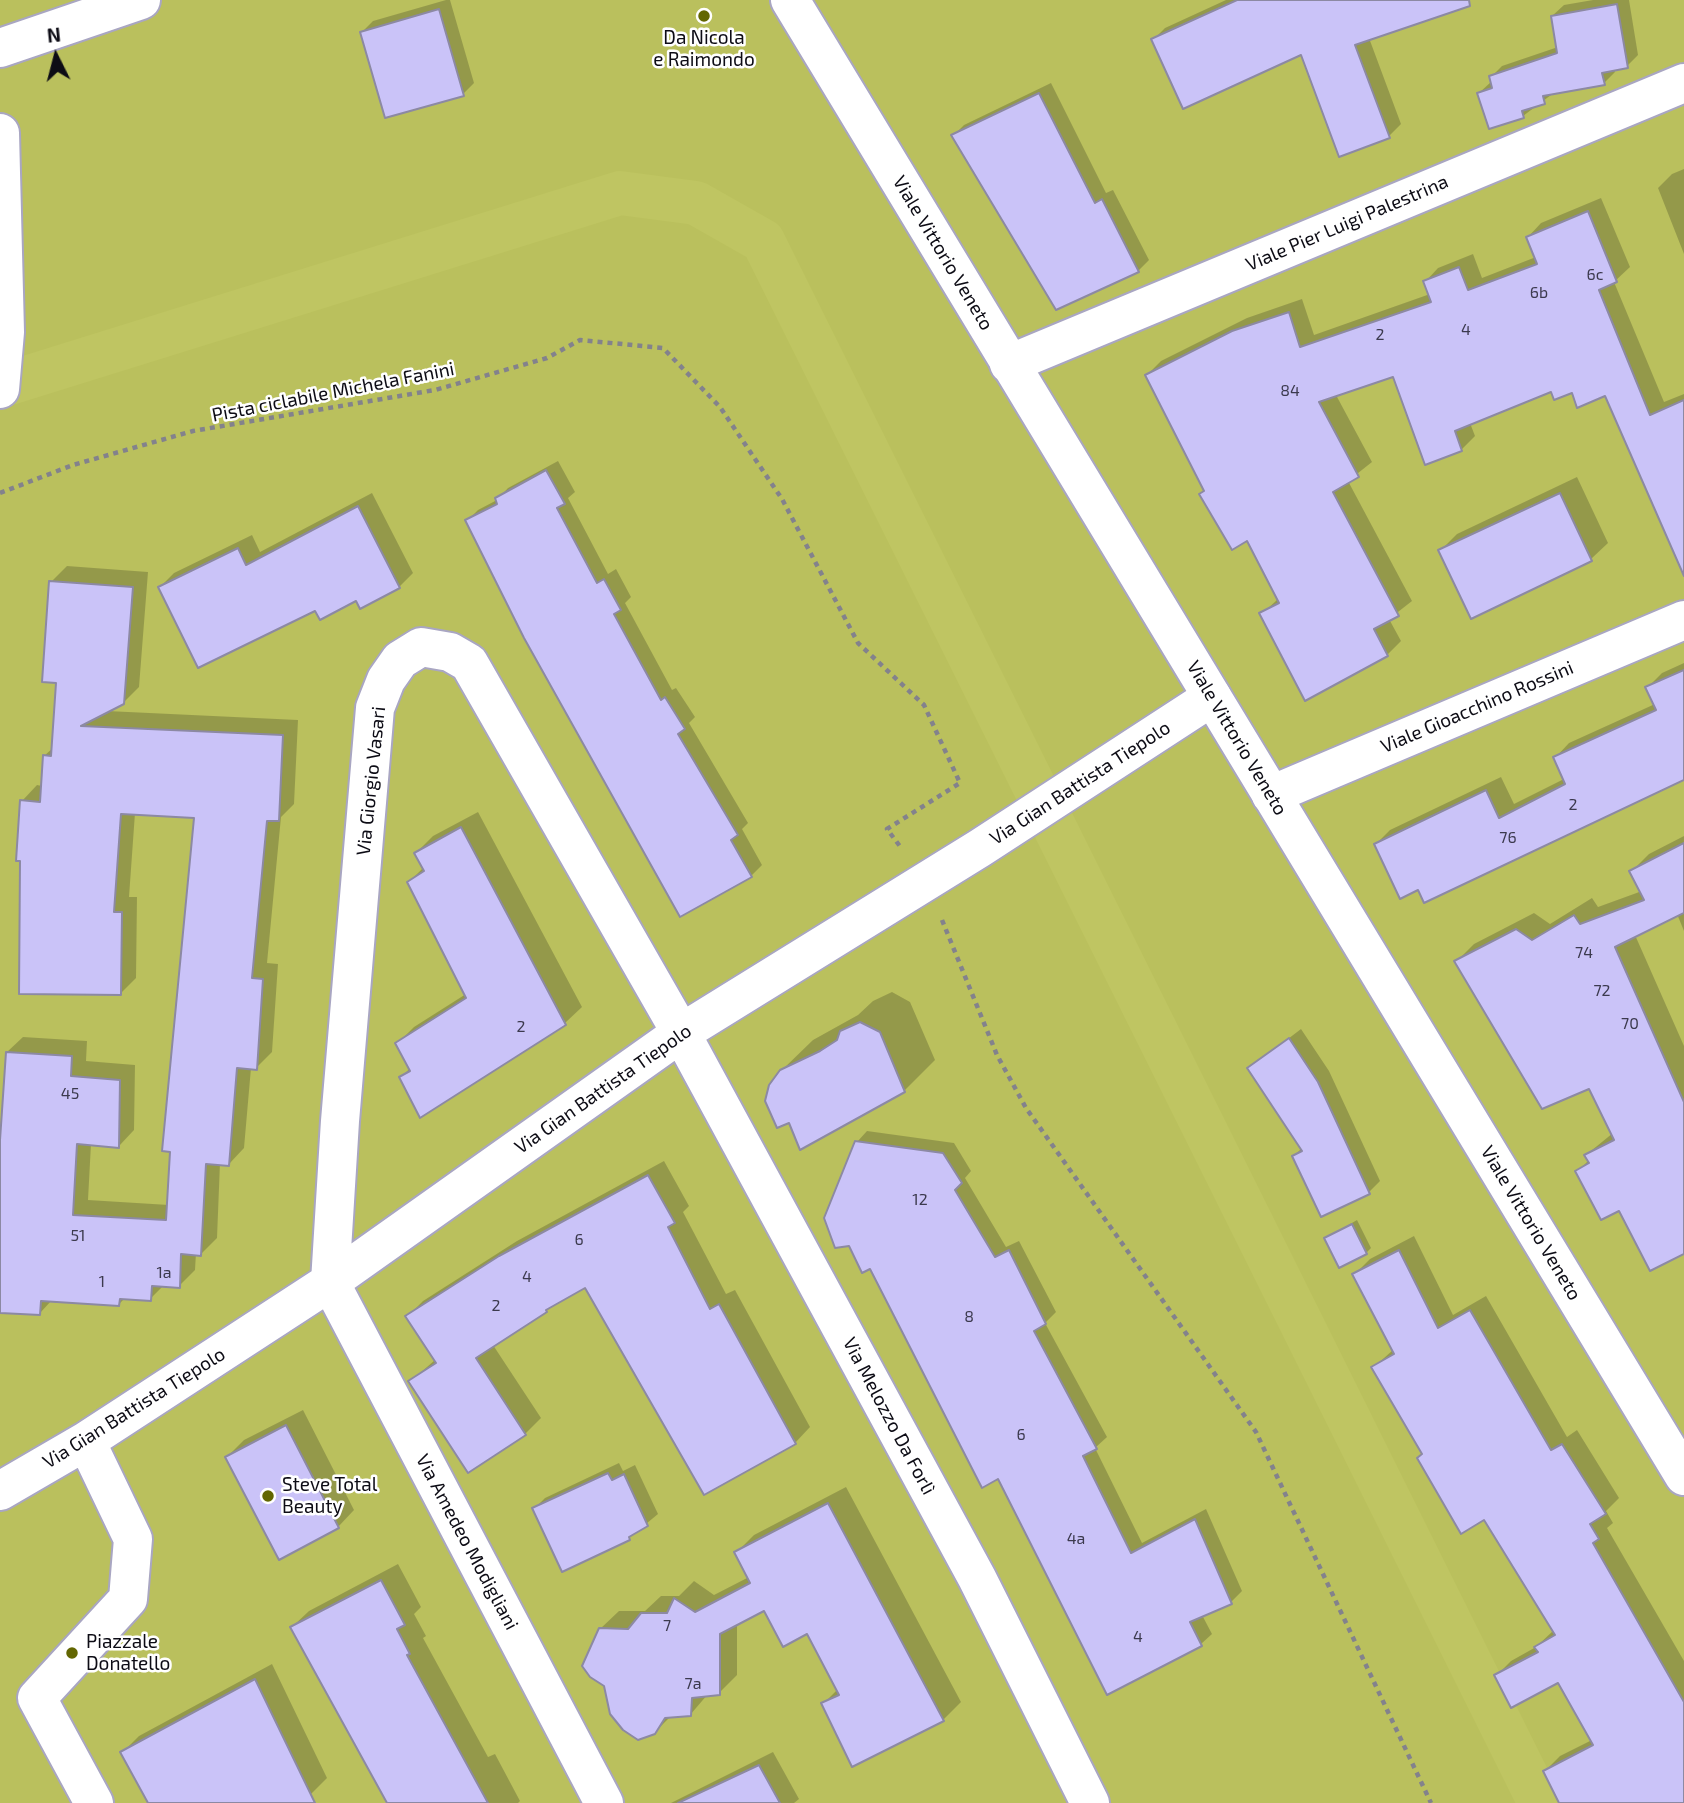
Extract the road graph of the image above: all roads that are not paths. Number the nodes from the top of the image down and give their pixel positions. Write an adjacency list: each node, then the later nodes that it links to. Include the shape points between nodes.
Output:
1 (141, 0): 3 (street)
2 (790, 0): 6 (street, Viale Vittorio Veneto)
3 (0, 48)
4 (1684, 83): 6 (street, Viale Pier Luigi Palestrina)
5 (0, 133): 7 (street, via 5,332)
6 (1009, 364): 9 (street, Viale Vittorio Veneto)
7 (0, 389)
8 (1684, 620): 10 (street, Viale Gioacchino Rossini)
9 (1212, 697): 10 (street, Viale Vittorio Veneto); 11 (street, Via Gian Battista Tiepolo, via 980,848)
10 (1271, 795): 14 (street, Viale Vittorio Veneto)
11 (681, 1033): 12 (street, Via Gian Battista Tiepolo); 12 (street, Via Giorgio Vasari, via 469,663 450,652 421,648 400,660 375,708); 18 (street, Via Melozzo Da Forlì, via 977,1578)
12 (331, 1282): 13 (street, Via Gian Battista Tiepolo); 17 (street, Via Amedeo Modigliani)
13 (86, 1441): 15 (street, Via Gian Battista Tiepolo); 16 (street, via 133,1539 128,1599 37,1698)
14 (1684, 1476)
15 (0, 1490)
16 (94, 1803)
17 (604, 1803)
18 (1090, 1803)

